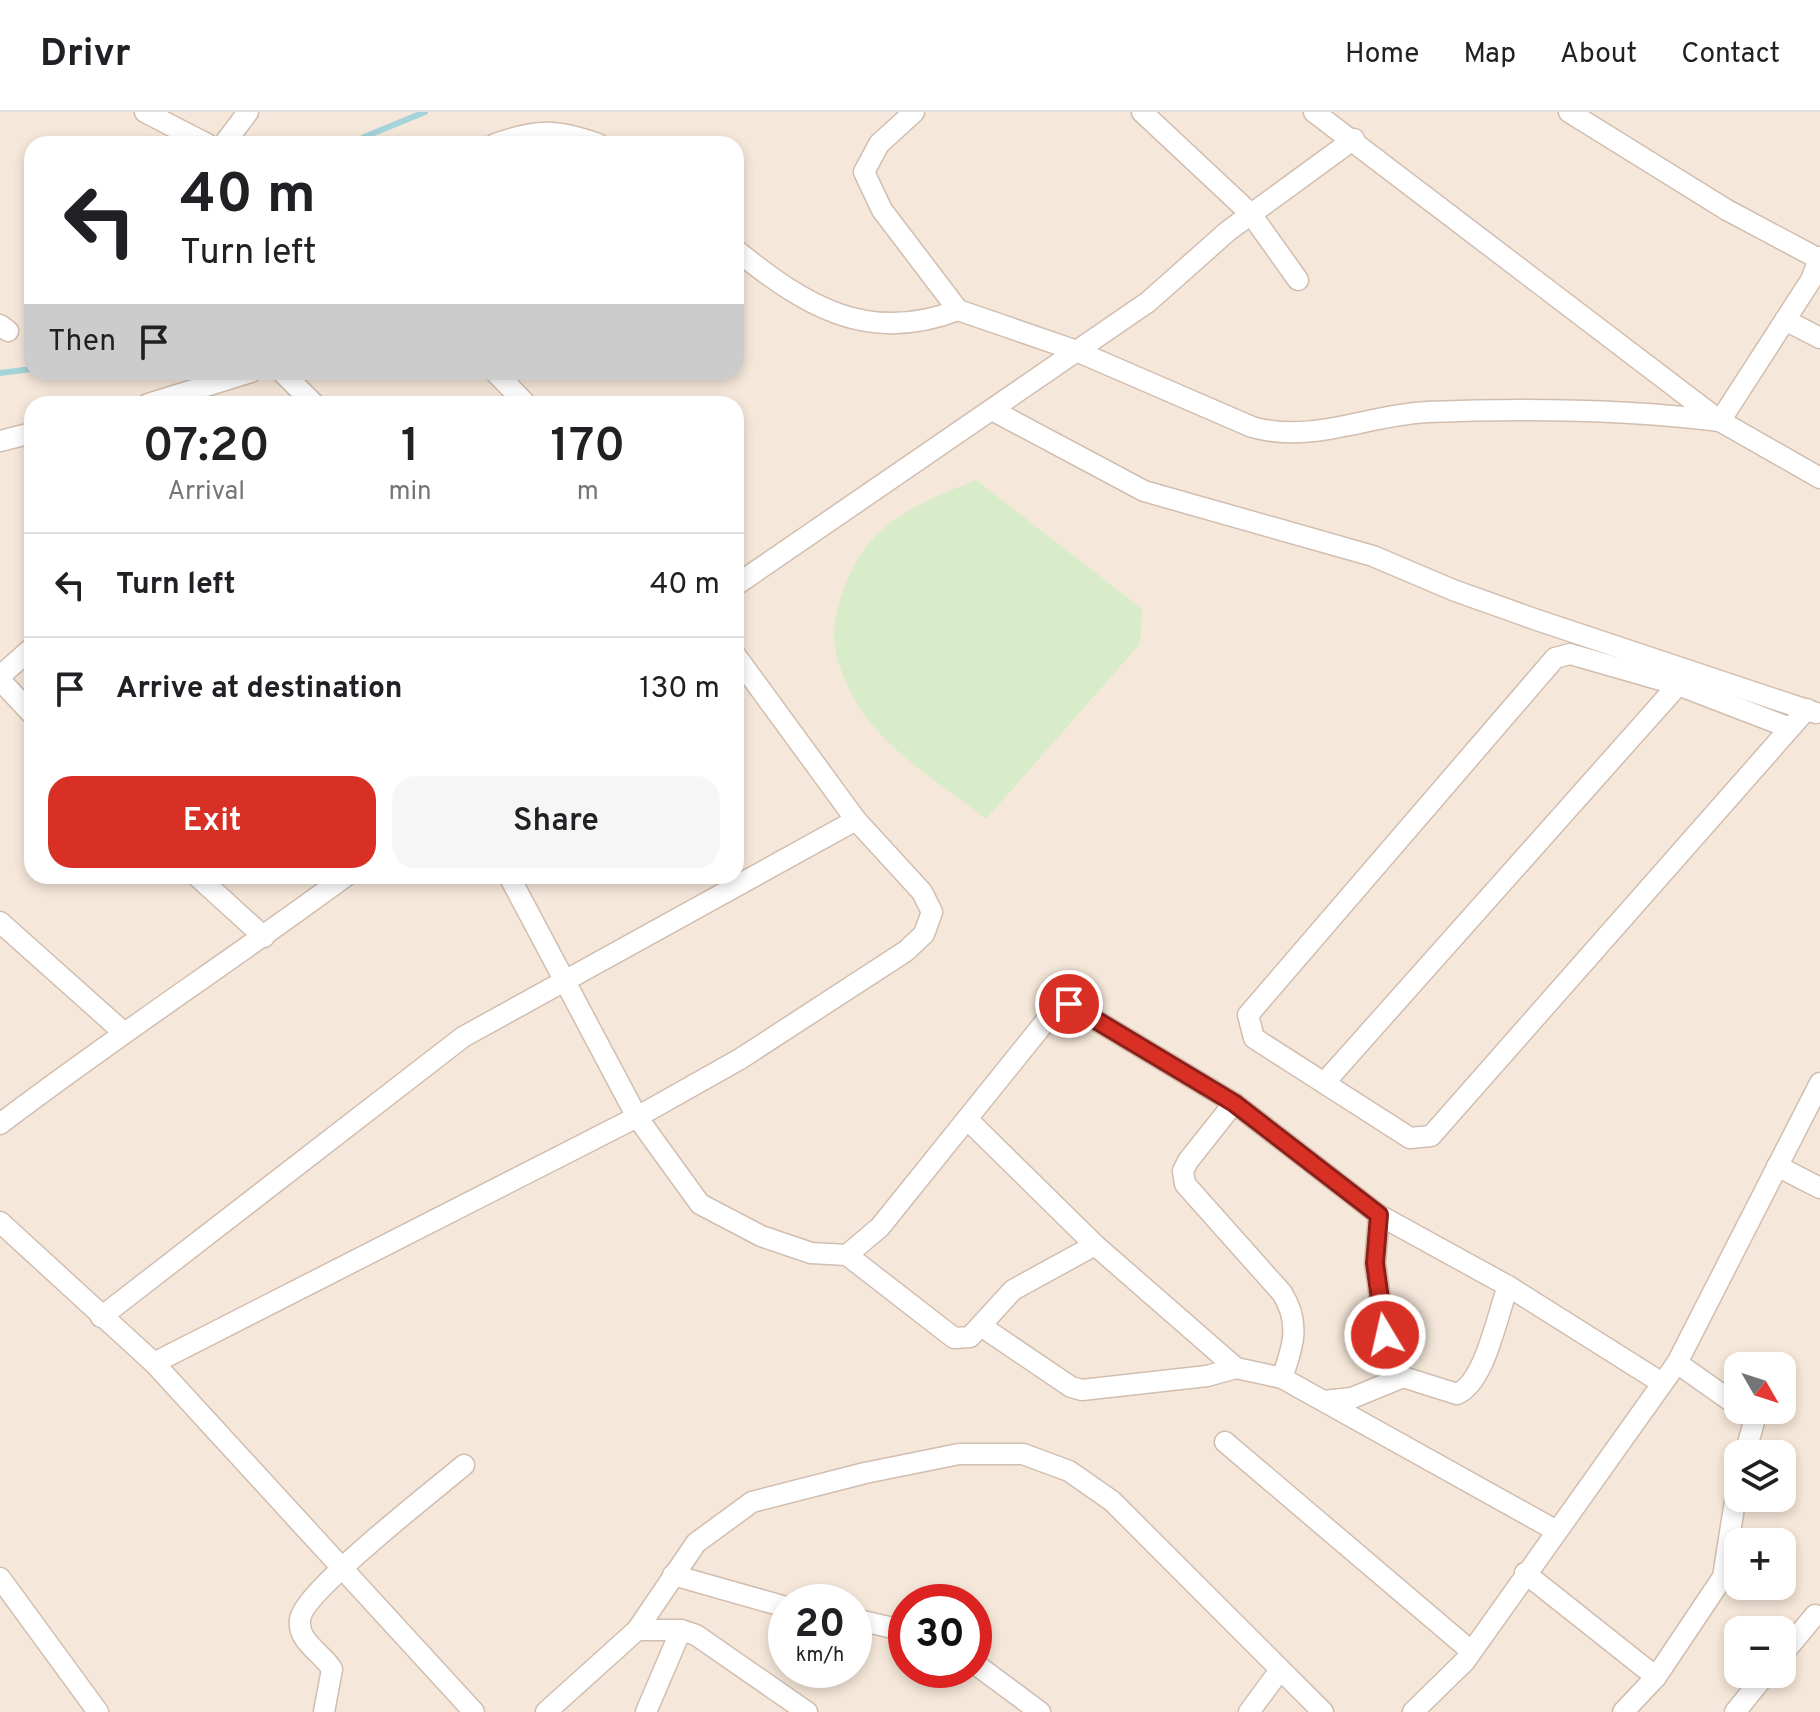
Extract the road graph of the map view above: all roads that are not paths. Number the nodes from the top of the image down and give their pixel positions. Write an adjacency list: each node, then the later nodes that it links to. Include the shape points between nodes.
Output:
1 (145, 112): 7 (street)
2 (248, 112): 8 (street)
3 (914, 112): 17 (street, via 879,144 864,172 882,210)
4 (1142, 112): 12 (street)
5 (1314, 112): 11 (street)
6 (1569, 112): 14 (street, via 1727,210)
7 (192, 136)
8 (230, 136)
9 (518, 136): 10 (street, via 562,131)
10 (576, 136)
11 (1354, 139): 12 (street); 28 (street)
12 (1251, 214): 15 (street); 20 (street, via 1148,302)
13 (744, 256): 17 (street, via 784,289 846,319 929,321)
14 (1820, 258): 16 (street)
15 (1298, 280)
16 (1815, 282): 18 (street)
17 (958, 310): 20 (street)
18 (1785, 320): 19 (street); 28 (street)
19 (1820, 338)
20 (1074, 350): 27 (street); 28 (street, via 1276,434 1304,435 1425,412 1641,411)
21 (225, 380): 24 (street)
22 (290, 380): 25 (street)
23 (503, 380): 26 (street)
24 (174, 396)
25 (306, 396)
26 (518, 396)
27 (992, 410): 32 (street); 38 (street, via 1144,491 1373,556 1537,620)
28 (1720, 421): 31 (street)
29 (24, 435): 30 (street)
30 (0, 441)
31 (1820, 478)
32 (744, 580)
33 (24, 656): 35 (street)
34 (744, 667): 40 (street)
35 (0, 678): 37 (street)
36 (1678, 685): 39 (street); 50 (street); 50 (street, via 1570,654 1555,658 1248,1015 1254,1038)
37 (24, 705)
38 (1814, 712): 39 (street)
39 (1790, 728): 50 (street, via 1431,1136 1410,1138)
40 (856, 820): 41 (street); 53 (street, via 922,892 932,912 924,934 740,1059)
41 (744, 882)
42 (206, 884): 47 (street)
43 (335, 884): 47 (street)
44 (513, 884): 48 (street)
45 (740, 884): 48 (street)
46 (0, 922): 49 (street)
47 (264, 937): 49 (street)
48 (567, 980): 53 (street); 63 (street, via 463,1037)
49 (122, 1031): 55 (street)
50 (1325, 1082)
51 (1820, 1083): 56 (street)
52 (1234, 1103): 54 (street, via 1069,1004 1053,1012); 58 (street); 69 (street, via 1188,1161 1185,1184 1293,1311 1294,1343)
53 (637, 1117): 61 (street, via 700,1204 761,1236 811,1253); 66 (street)
54 (967, 1119): 60 (street); 61 (street, via 880,1227)
55 (0, 1124)
56 (1777, 1166): 57 (street); 67 (street)
57 (1820, 1188)
58 (1379, 1215): 62 (street); 65 (street, via 1375,1263)
59 (0, 1222): 63 (street)
60 (1095, 1245): 64 (street, via 1013,1290); 68 (street)
61 (847, 1255): 64 (street, via 954,1338 970,1337)
62 (1508, 1286): 70 (street); 72 (street, via 1480,1373 1467,1390 1457,1394 1403,1377 1352,1398)
63 (101, 1317): 66 (street)
64 (981, 1326): 68 (street, via 1082,1390)
65 (1385, 1335)
66 (154, 1363): 77 (street)
67 (1677, 1363): 70 (street); 71 (street)
68 (1236, 1368): 69 (street)
69 (1282, 1378): 72 (street)
70 (1662, 1383): 76 (street)
71 (1724, 1396)
72 (1324, 1401): 76 (street)
73 (1225, 1442): 86 (street)
74 (464, 1465): 77 (street)
75 (1733, 1512): 89 (street, via 1723,1577)
76 (1555, 1530): 78 (street)
77 (342, 1569): 92 (street, via 302,1608 299,1623 305,1640 332,1669); 93 (street)
78 (1525, 1573): 86 (street); 89 (street)
79 (673, 1575): 81 (street); 83 (street); 87 (street, via 696,1543 752,1502 959,1454 1023,1454 1069,1471 1112,1501)
80 (0, 1578): 91 (street)
81 (768, 1602)
82 (1815, 1615): 85 (street)
83 (637, 1630): 84 (street); 94 (street)
84 (681, 1630): 95 (street); 96 (street)
85 (1796, 1638)
86 (1471, 1651): 100 (street)
87 (1280, 1670): 98 (street); 99 (street)
88 (992, 1676): 97 (street)
89 (1656, 1677): 101 (street)
90 (1755, 1688): 102 (street)
91 (98, 1712)
92 (324, 1712)
93 (474, 1712)
94 (546, 1712)
95 (646, 1712)
96 (807, 1712)
97 (1040, 1712)
98 (1249, 1712)
99 (1323, 1712)
100 (1413, 1712)
101 (1623, 1712)
102 (1735, 1712)

